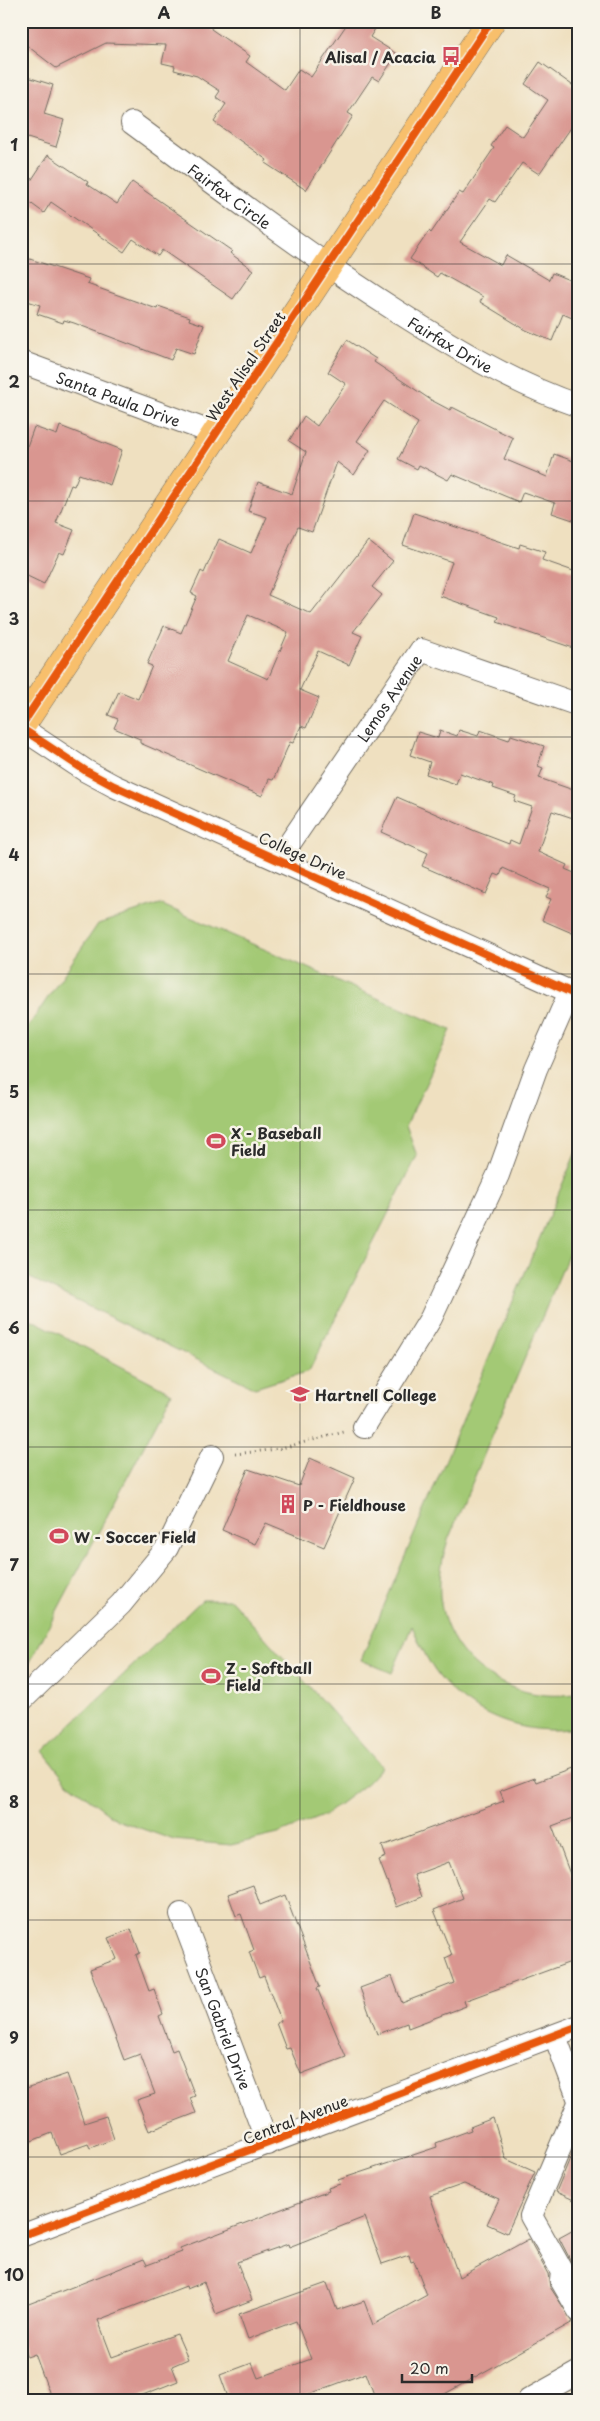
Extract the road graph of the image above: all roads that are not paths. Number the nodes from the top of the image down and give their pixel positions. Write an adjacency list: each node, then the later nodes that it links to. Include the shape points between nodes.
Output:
1 (491, 21): 3 (main road, West Alisal Street)
2 (132, 123): 3 (street, Fairfax Circle)
3 (329, 267): 5 (street, Fairfax Drive, via 455,348 531,387); 6 (main road, West Alisal Street)
4 (21, 362): 6 (street, Santa Paula Drive)
5 (579, 406)
6 (216, 434): 8 (main road, West Alisal Street)
7 (579, 704): 9 (street, Lemos Avenue, via 421,650)
8 (21, 727): 9 (street, College Drive, via 114,786)
9 (280, 859): 10 (street, College Drive)
10 (574, 994): 11 (street, via 536,1069 498,1175 431,1318)
11 (364, 1426)
12 (212, 1456): 13 (street, via 167,1548 121,1604)
13 (21, 1701)
14 (180, 1914): 18 (street, San Gabriel Drive)
15 (579, 2026): 16 (street, Central Avenue)
16 (555, 2036): 17 (street); 18 (street, Central Avenue)
17 (579, 2102): 20 (street, via 531,2216 562,2271 562,2280)
18 (268, 2144): 19 (street, Central Avenue)
19 (21, 2236)
20 (579, 2311)
21 (579, 2372): 22 (street)
22 (529, 2400)

